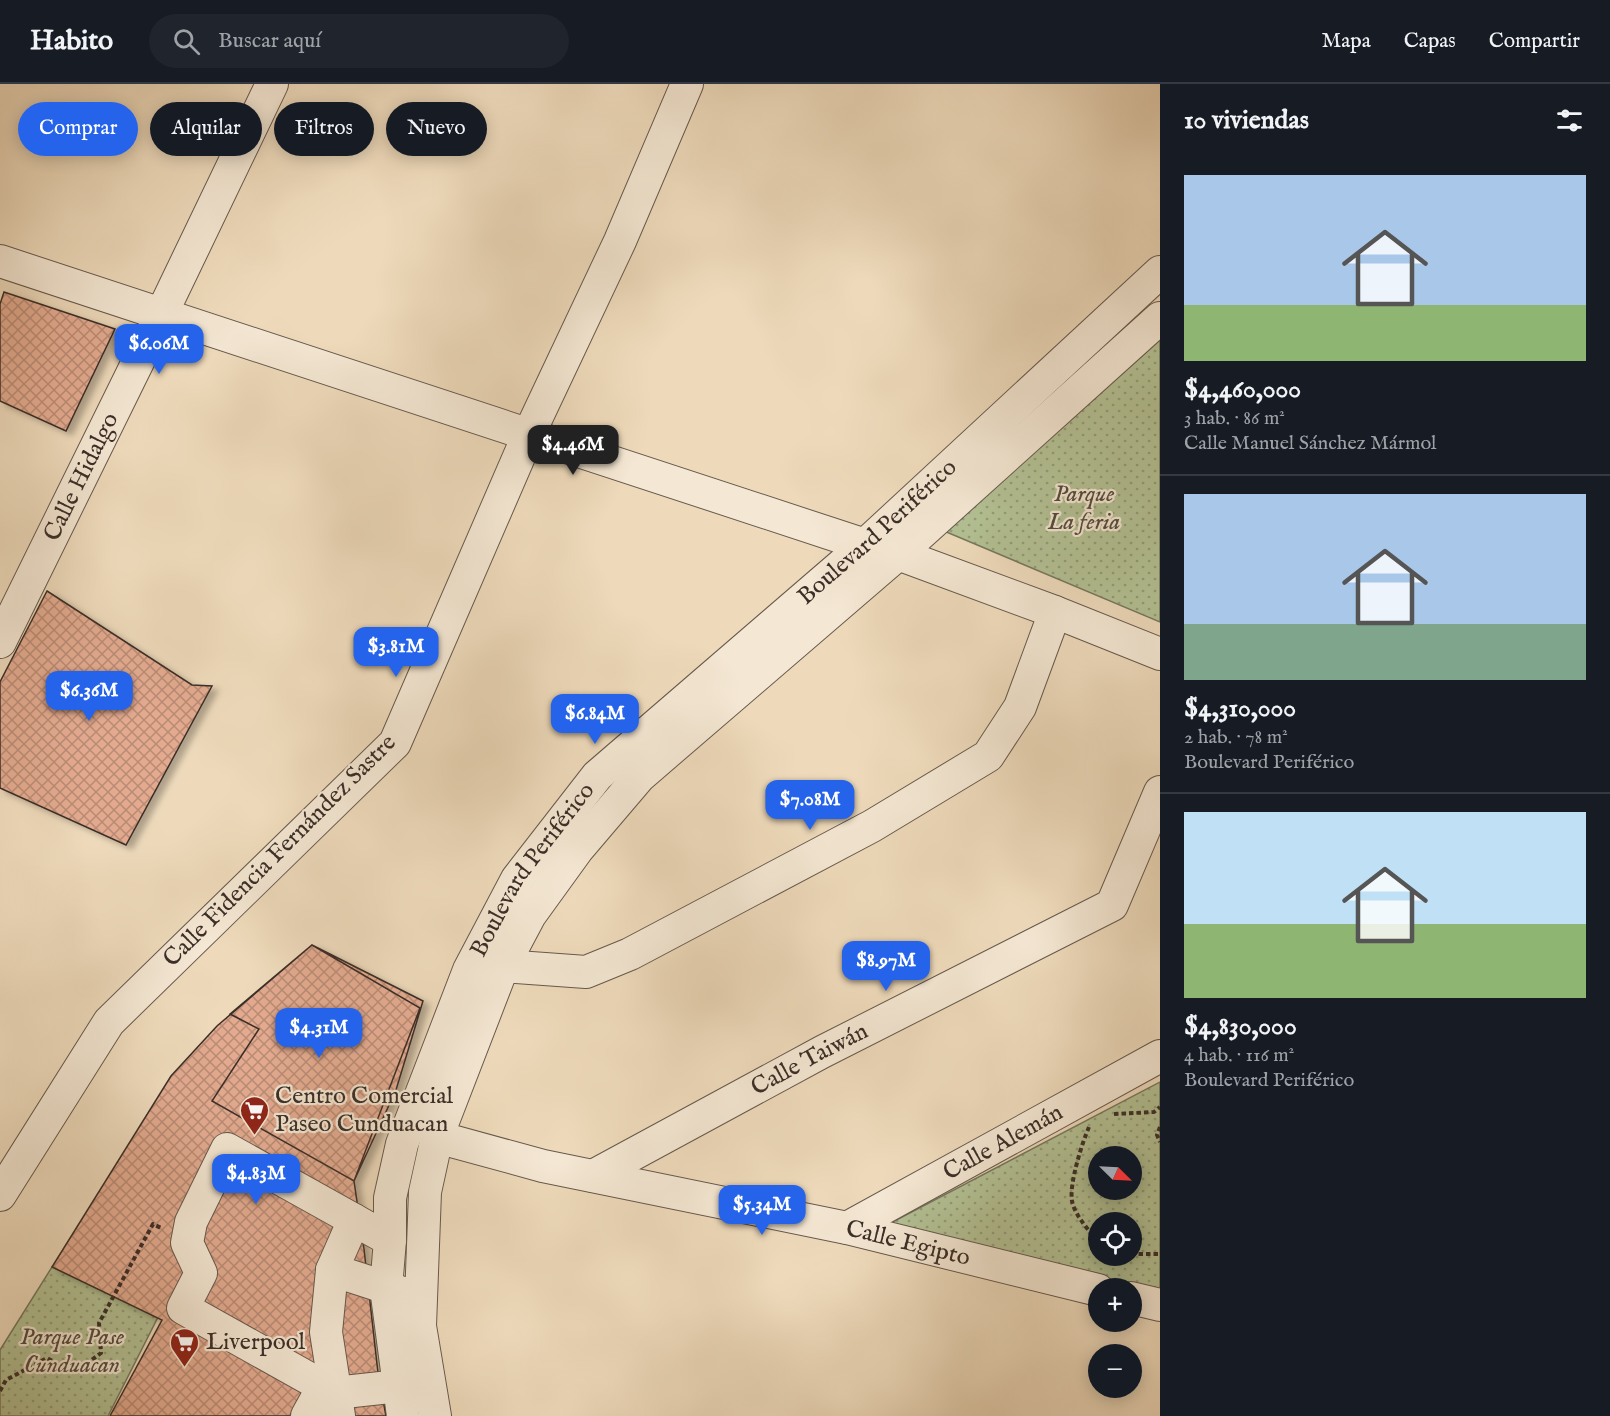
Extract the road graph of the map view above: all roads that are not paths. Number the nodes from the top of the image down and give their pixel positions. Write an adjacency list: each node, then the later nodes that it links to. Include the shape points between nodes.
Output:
1 (272, 84): 5 (street, Calle Hidalgo)
2 (687, 84): 7 (street, Calle Fidencia Fernández Sastre, via 620,241)
3 (4, 268): 5 (street)
4 (1160, 272): 8 (street, Boulevard Periférico)
5 (162, 314): 7 (street); 11 (street, Calle Hidalgo)
6 (1160, 318): 9 (street, Boulevard Periférico)
7 (528, 435): 8 (street); 18 (street, Calle Fidencia Fernández Sastre, via 395,743 109,1022)
8 (865, 546): 9 (street); 21 (street, Boulevard Periférico, via 597,776 517,879 469,970 402,1144 390,1198)
9 (898, 555): 10 (street); 14 (street, Boulevard Periférico, via 639,776 577,850 537,906)
10 (1055, 612): 12 (street); 14 (street, via 1020,707 988,756 872,826 630,954 586,972)
11 (0, 642)
12 (1160, 654)
13 (1160, 792): 17 (street, Calle Taiwán, via 1112,905 822,1052)
14 (503, 966): 16 (street, Boulevard Periférico)
15 (1160, 1056): 20 (street, Calle Alemán)
16 (437, 1137): 17 (street, Calle Egipto); 25 (street, Boulevard Periférico, via 425,1192)
17 (593, 1176): 20 (street, Calle Egipto)
18 (0, 1195)
19 (354, 1220): 21 (street); 22 (street); 28 (street, via 227,1149 191,1222 187,1243 201,1273 183,1308)
20 (847, 1228): 24 (street, Calle Egipto)
21 (390, 1240): 23 (street, Boulevard Periférico)
22 (332, 1270): 23 (street); 28 (street, via 326,1332)
23 (386, 1288): 25 (street); 29 (street, Boulevard Periférico)
24 (1088, 1288)
25 (421, 1299): 31 (street, Boulevard Periférico, via 420,1326)
26 (1142, 1301): 27 (street)
27 (1160, 1305)
28 (332, 1399): 29 (street); 30 (street)
29 (401, 1401)
30 (307, 1416)
31 (435, 1416)

